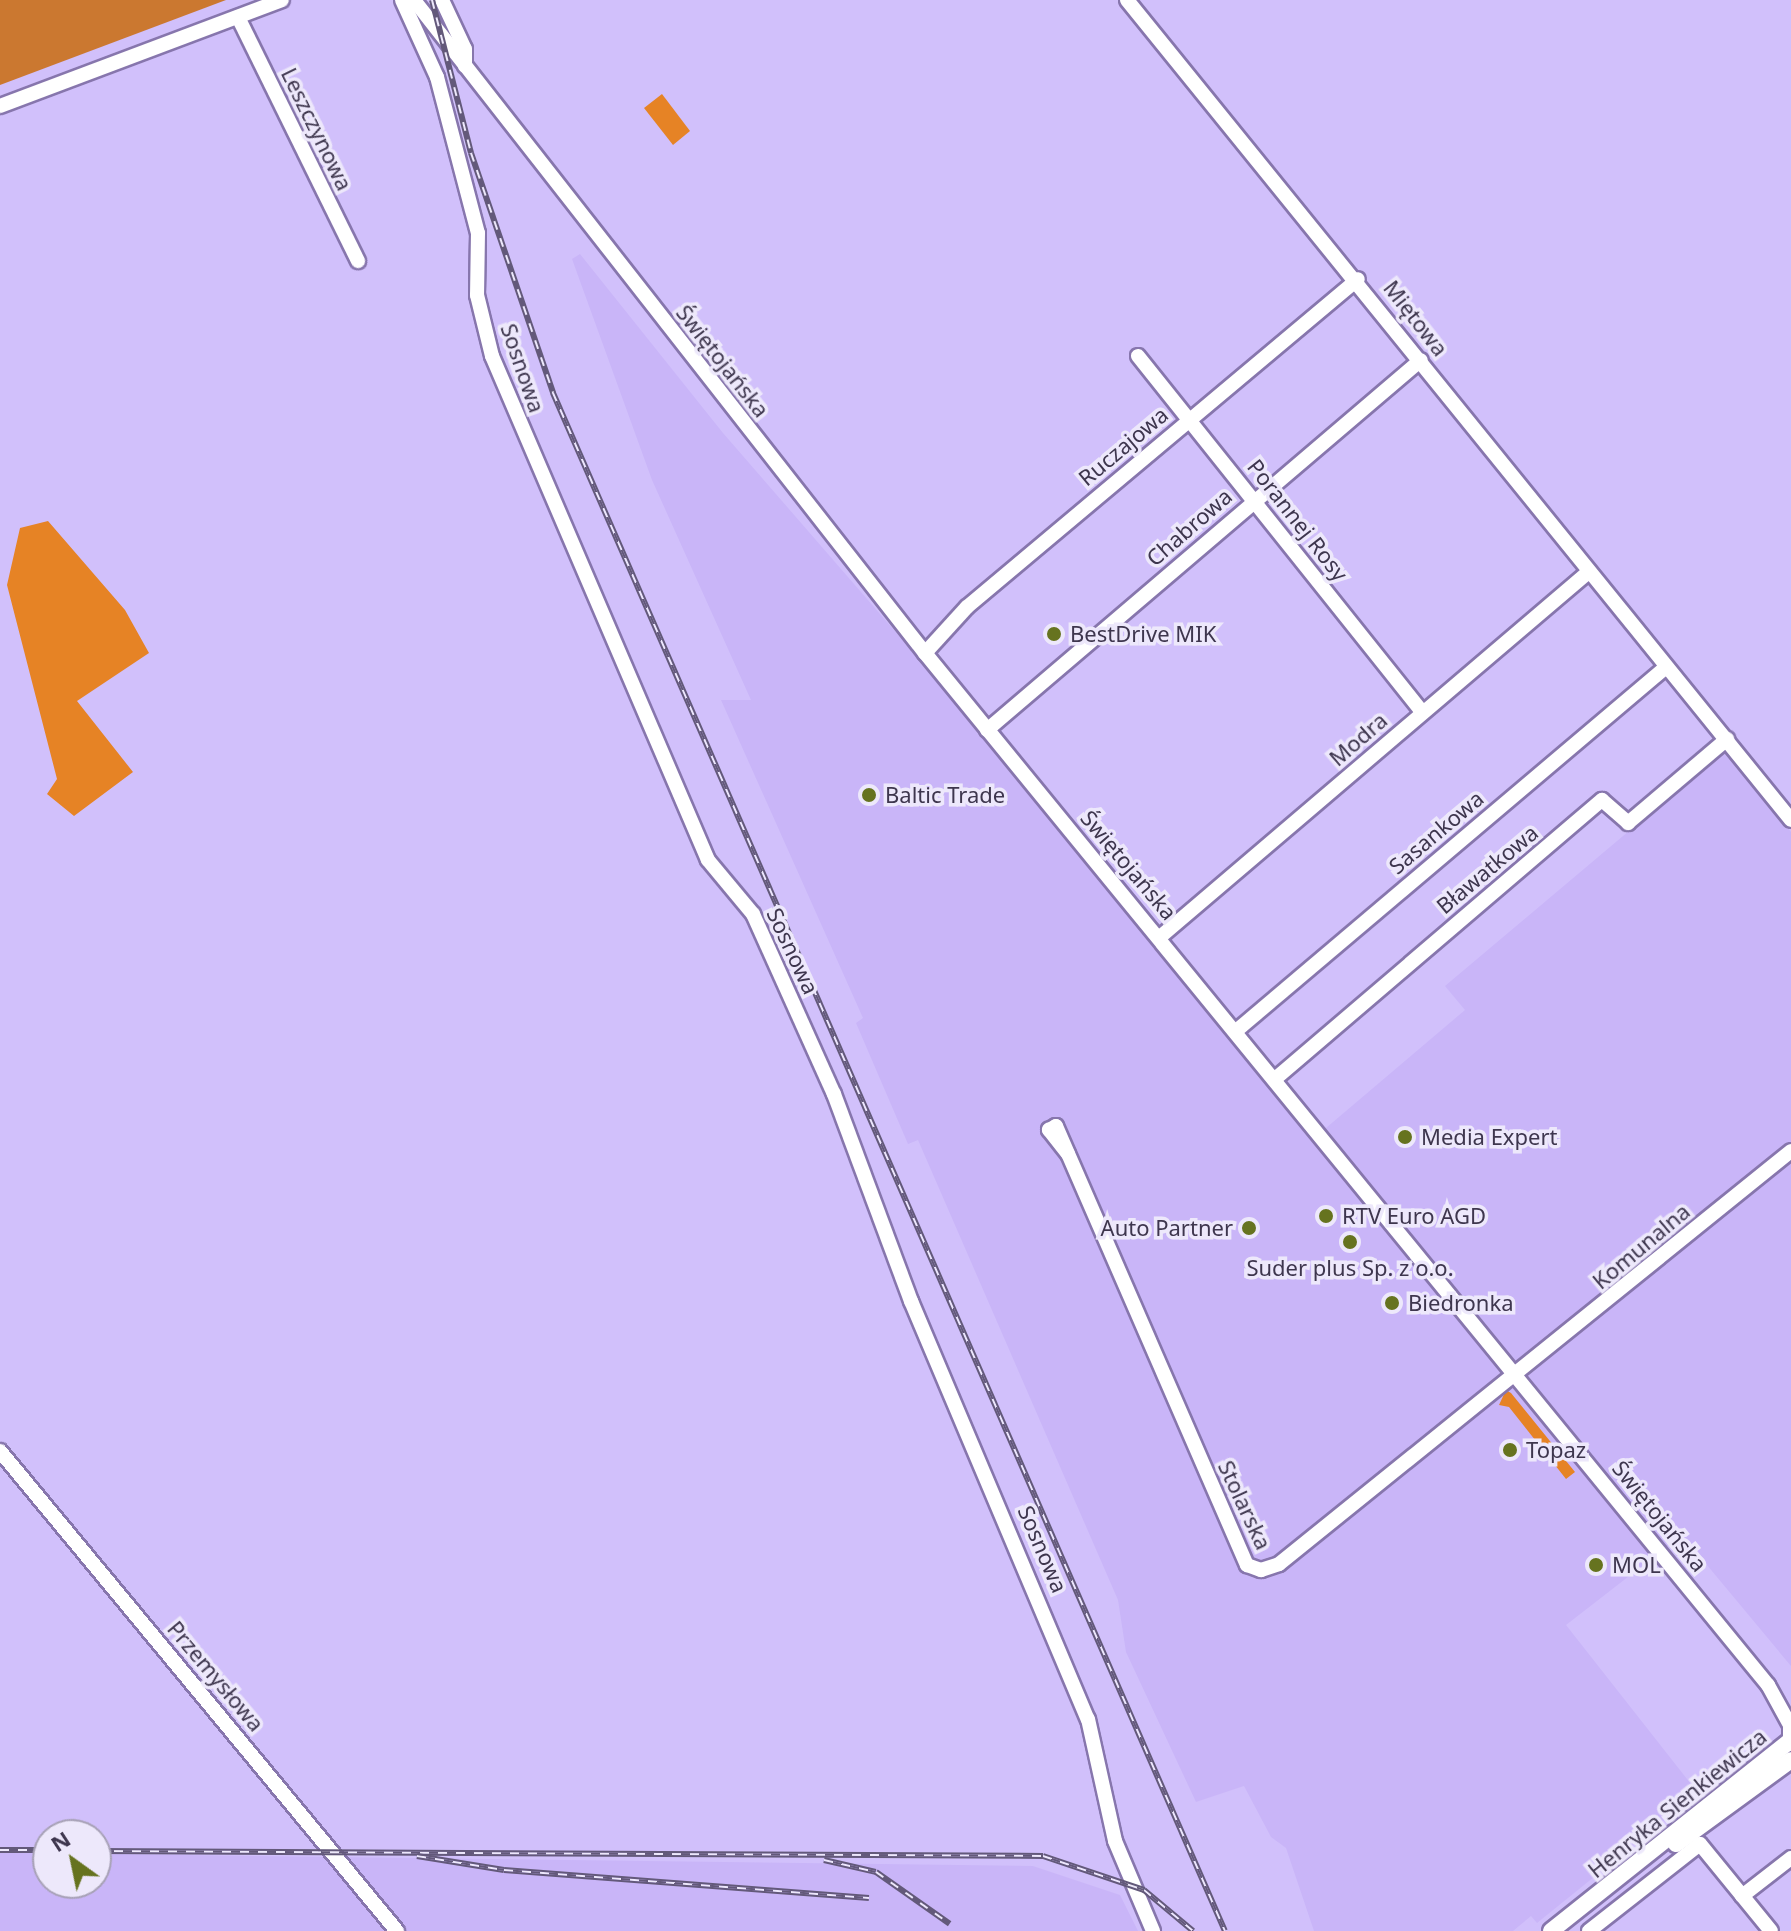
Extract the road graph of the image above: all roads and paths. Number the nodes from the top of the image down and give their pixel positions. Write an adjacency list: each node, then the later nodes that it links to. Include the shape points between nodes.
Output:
1 (282, 0): 6 (street)
2 (402, 0): 37 (street, Sosnowa, via 401,11 421,33 433,66 478,233 477,295 492,356 708,860 753,914 834,1094 911,1301 1088,1719 1115,1841)
3 (414, 0): 7 (street, Świętojańska)
4 (442, 0): 7 (street, Świętojańska)
5 (1127, 0): 10 (street, Miętowa)
6 (238, 17): 8 (street); 9 (street, Leszczynowa)
7 (465, 66): 16 (street, Świętojańska)
8 (0, 106)
9 (358, 261)
10 (1358, 279): 12 (street, Miętowa); 13 (street, Ruczajowa)
11 (1138, 356): 13 (street, Porannej Rosy)
12 (1421, 360): 14 (street, Chabrowa); 15 (street, Miętowa)
13 (1190, 419): 14 (street, Porannej Rosy); 16 (street, Ruczajowa, via 967,607)
14 (1255, 500): 18 (street, Porannej Rosy); 19 (street, Chabrowa)
15 (1586, 574): 17 (street, Miętowa); 18 (street, Modra)
16 (925, 653): 19 (street, Świętojańska)
17 (1665, 668): 20 (street, Miętowa); 23 (street, Sasankowa)
18 (1422, 712): 22 (street, Modra)
19 (987, 730): 22 (street, Świętojańska)
20 (1727, 739): 21 (street, Miętowa); 24 (street, Bławatkowa, via 1628,823 1602,800)
21 (1791, 820)
22 (1160, 937): 23 (street, Świętojańska)
23 (1236, 1031): 24 (street, Świętojańska)
24 (1275, 1079): 27 (street, Świętojańska)
25 (1791, 1151): 27 (street, Komunalna)
26 (1068, 1154): 27 (street, Stolarska, via 1247,1565 1261,1570 1279,1564)
27 (1518, 1375): 29 (street, Świętojańska)
28 (0, 1451): 36 (street, Przemysłowa)
29 (1768, 1685): 30 (street, Świętojańska); 31 (street, Świętojańska)
30 (1791, 1700)
31 (1790, 1732): 35 (main road, Henryka Sienkiewicza)
32 (1791, 1760): 35 (main road, Henryka Sienkiewicza)
33 (1791, 1858): 34 (street)
34 (1742, 1896): 39 (street, Henryka Sienkiewicza, via 1700,1844); 40 (street)
35 (1591, 1900): 38 (main road, Henryka Sienkiewicza)
36 (397, 1931)
37 (1153, 1931)
38 (1551, 1931)
39 (1589, 1931)
40 (1771, 1931)

